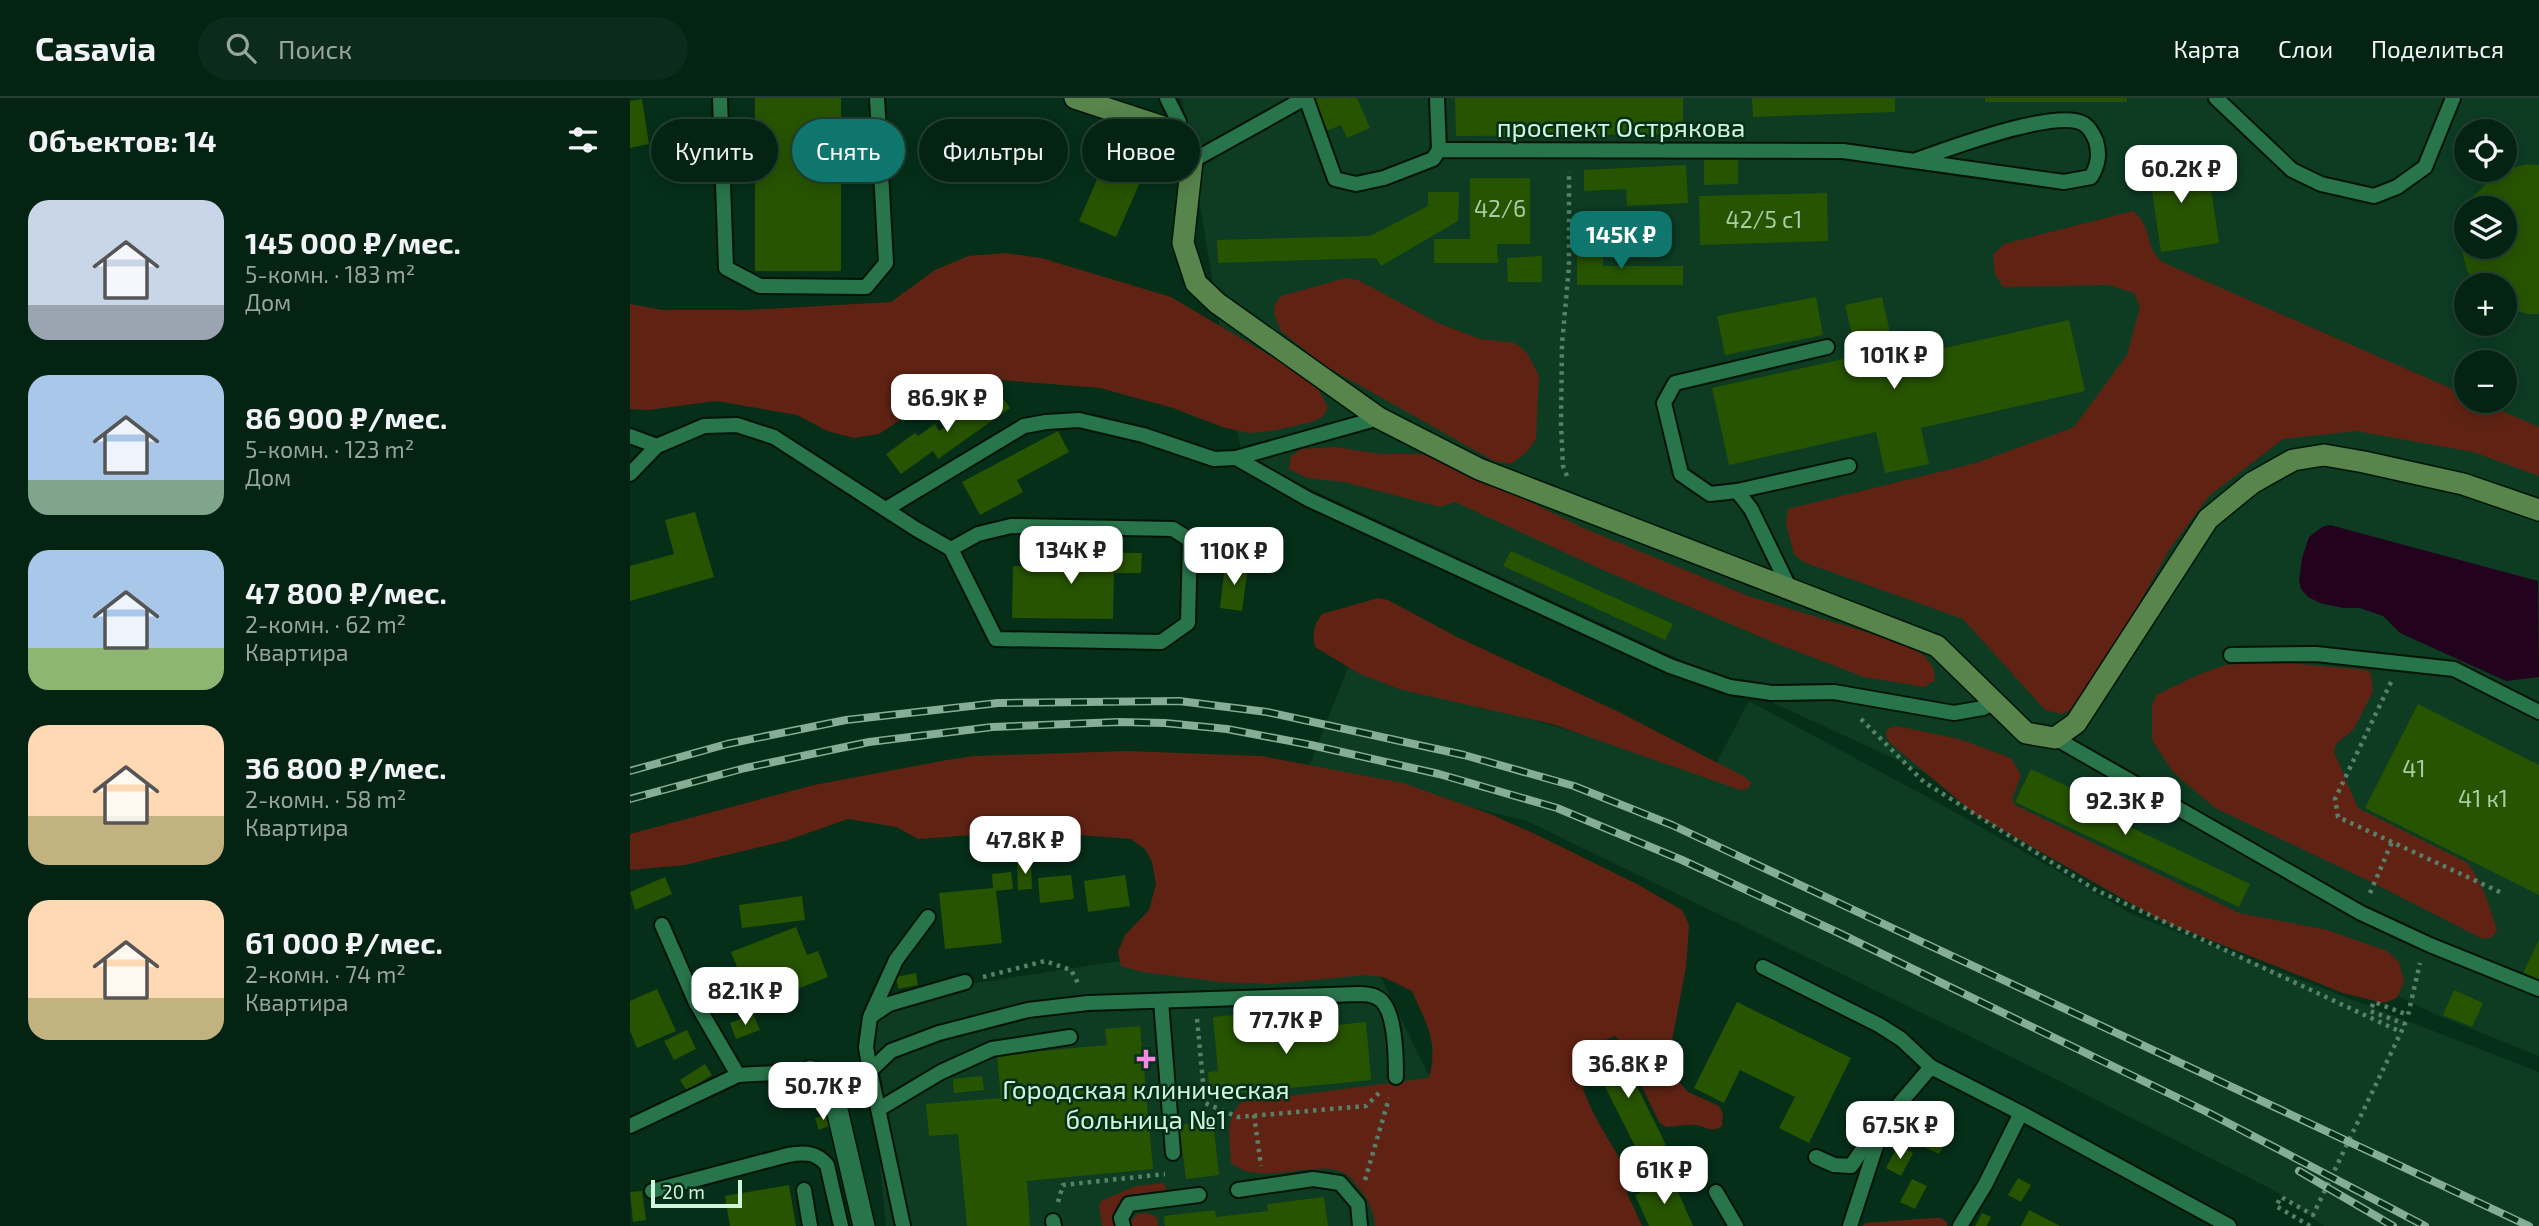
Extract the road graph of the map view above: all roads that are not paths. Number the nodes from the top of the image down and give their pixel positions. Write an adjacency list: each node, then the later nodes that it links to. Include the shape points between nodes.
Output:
1 (720, 98): 2 (lane, via 726,268 760,286 866,287 886,262)
2 (877, 98)
3 (1075, 98): 9 (street)
4 (1167, 98): 10 (lane)
5 (1305, 98): 11 (lane, via 1335,178 1356,184 1384,178 1433,159); 12 (lane)
6 (1437, 98): 11 (lane)
7 (2216, 98): 8 (lane, via 2292,170 2321,184 2374,196 2397,187 2425,166)
8 (2453, 98)
9 (1139, 119)
10 (1178, 119)
11 (1439, 150): 13 (lane, проспект Острякова, via 1843,151)
12 (1200, 157)
13 (1916, 160): 13 (lane, проспект Острякова, via 2064,182 2091,177 2098,166 2098,148 2093,132 2082,122 2058,121 1979,137)
14 (1190, 182): 16 (street, via 1183,243 1196,283 1217,303)
15 (1827, 348): 22 (lane, via 1675,383 1664,403 1681,474 1710,494)
16 (1379, 418): 19 (lane); 26 (street, via 1479,469)
17 (630, 436): 18 (lane)
18 (657, 446): 21 (lane); 23 (lane, via 704,426 737,425 774,437)
19 (1237, 458): 23 (lane, via 1214,459 1079,420 1046,422 1024,426); 28 (lane, via 1308,499 1670,666 1730,687 1772,693 1834,692 1954,713)
20 (1849, 466): 22 (lane)
21 (630, 474)
22 (1737, 491): 26 (lane, via 1751,509)
23 (886, 509): 25 (lane)
24 (2539, 510): 30 (street, via 2463,484 2364,462 2324,455 2293,460 2252,483 2208,519 2076,723)
25 (951, 549): 25 (lane, via 978,534 1011,526 1173,530 1190,540 1188,624 1161,642 996,639)
26 (1790, 589): 28 (street, via 1937,646)
27 (2231, 655): 29 (lane, via 2316,654 2454,669)
28 (1994, 702): 30 (street, via 2026,733)
29 (2539, 712)
30 (2055, 738): 35 (lane, via 2361,913)
31 (928, 917): 37 (lane, via 896,960)
32 (662, 925): 42 (lane, via 696,1003)
33 (1763, 967): 39 (lane, via 1879,1025)
34 (965, 982): 37 (lane, via 889,1004)
35 (2539, 989)
36 (1161, 1000): 41 (lane, via 1028,1010 891,1051); 43 (lane, via 1359,993 1378,997 1391,1020); 48 (lane)
37 (870, 1017): 41 (lane, via 866,1047)
38 (1070, 1037): 44 (lane, via 992,1049 941,1072)
39 (1931, 1067): 45 (lane); 46 (lane)
40 (810, 1071): 42 (lane); 57 (street, via 832,1087)
41 (870, 1071): 44 (lane)
42 (738, 1075): 47 (lane)
43 (1396, 1077)
44 (879, 1109): 58 (lane)
45 (2021, 1113): 63 (lane); 64 (lane)
46 (1888, 1123): 49 (lane, via 1871,1137 1851,1166); 62 (lane, via 1871,1158)
47 (630, 1126)
48 (1173, 1153)
49 (1816, 1157)
50 (804, 1190): 55 (lane)
51 (1238, 1190): 60 (lane, via 1313,1179 1340,1182 1358,1204)
52 (652, 1191): 56 (lane, via 788,1155 812,1154 827,1165)
53 (1716, 1192): 61 (lane)
54 (1199, 1195): 59 (lane, via 1129,1204)
55 (810, 1226)
56 (841, 1226)
57 (864, 1226)
58 (903, 1226)
59 (1122, 1226)
60 (1360, 1226)
61 (1736, 1226)
62 (1850, 1226)
63 (1960, 1226)
64 (2229, 1226)

